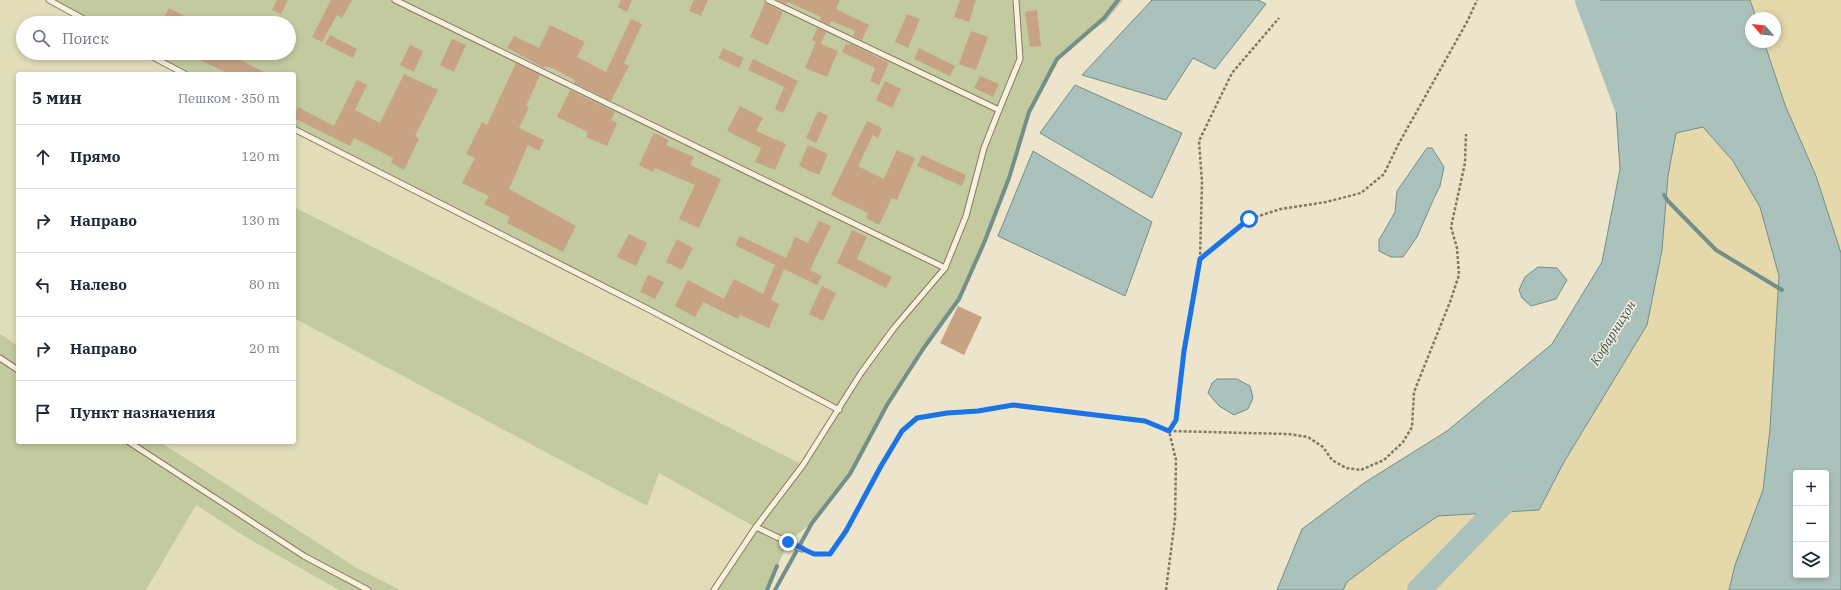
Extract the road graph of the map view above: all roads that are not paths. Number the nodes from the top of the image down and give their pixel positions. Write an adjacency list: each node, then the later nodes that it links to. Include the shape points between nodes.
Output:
1 (49, 0): 5 (lane)
2 (395, 0): 10 (lane)
3 (768, 0): 8 (lane)
4 (1016, 0): 8 (lane, via 1020,59)
5 (78, 16)
6 (158, 60): 7 (lane)
7 (181, 72)
8 (1000, 110): 10 (lane, via 984,148 966,216)
9 (296, 130): 13 (lane, via 646,308)
10 (945, 268): 13 (lane, via 889,334)
11 (0, 358): 12 (lane)
12 (16, 369)
13 (839, 410): 15 (lane, via 803,465)
14 (131, 444): 17 (lane, via 304,556)
15 (756, 527): 16 (lane); 18 (lane)
16 (802, 549)
17 (368, 590)
18 (714, 590)

